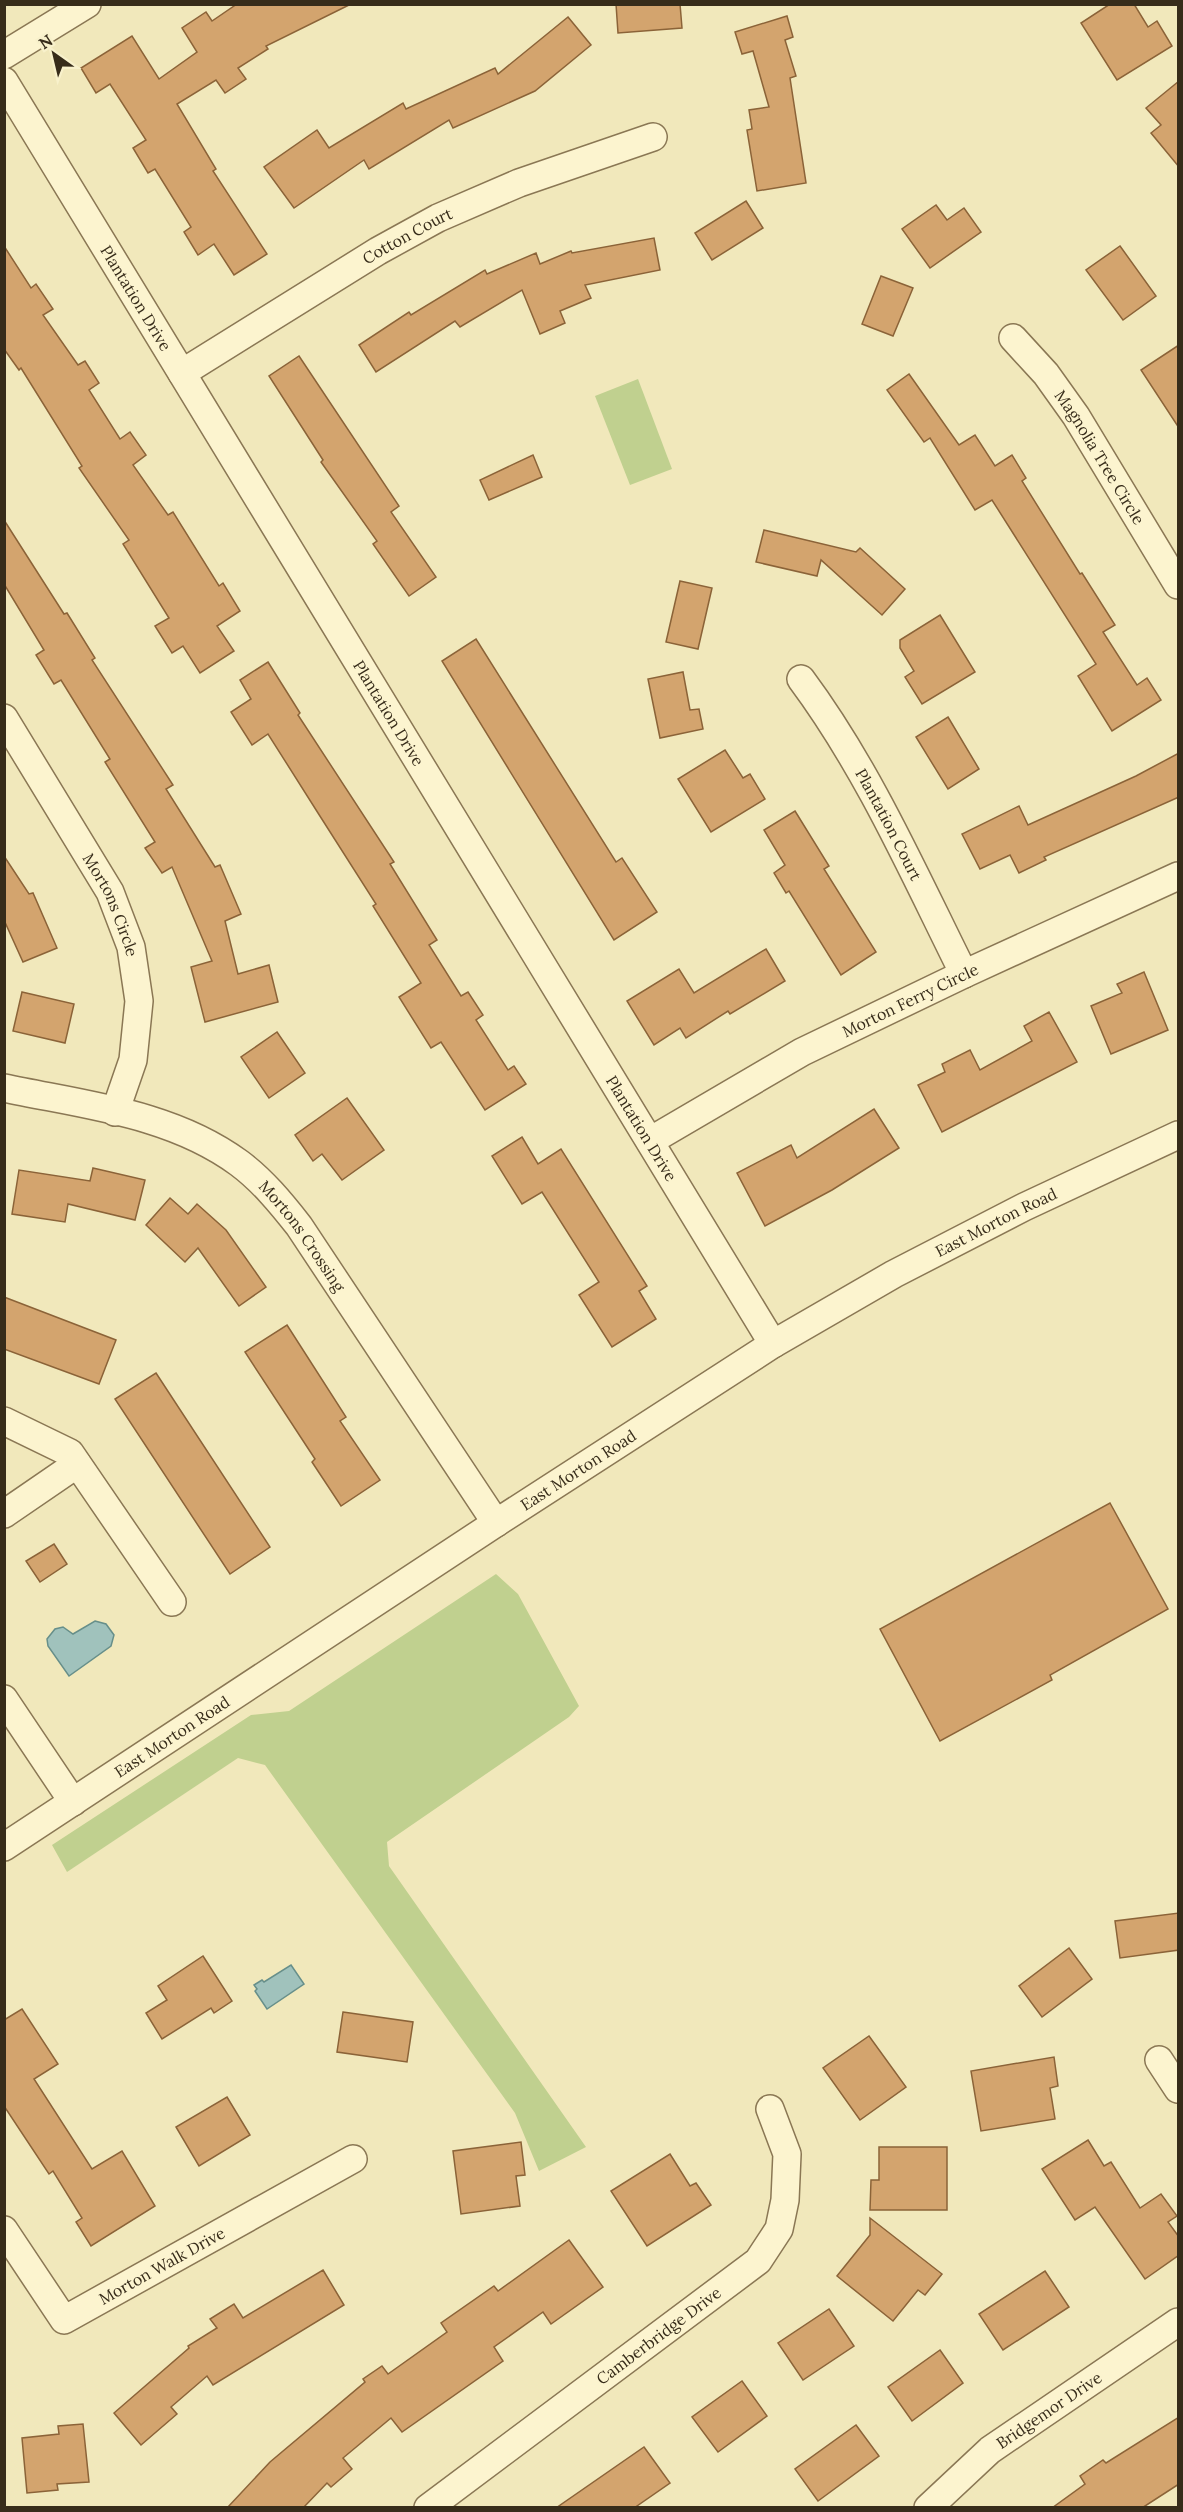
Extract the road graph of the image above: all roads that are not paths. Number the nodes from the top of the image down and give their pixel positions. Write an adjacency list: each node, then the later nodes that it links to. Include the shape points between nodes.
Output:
1 (87, 4): 2 (street)
2 (4, 54)
3 (4, 81): 6 (street, Plantation Drive)
4 (653, 137): 6 (street, Cotton Court, via 519,183 438,218)
5 (1013, 338): 7 (street, Magnolia Tree Circle, via 1046,374 1076,416)
6 (182, 373): 15 (street, Plantation Drive)
7 (1179, 585)
8 (801, 679): 11 (street, Plantation Court, via 826,713 886,818)
9 (4, 718): 13 (street, Mortons Circle, via 110,892 131,947 139,1001 133,1059)
10 (1179, 876): 11 (street, Morton Ferry Circle)
11 (964, 974): 15 (street, Morton Ferry Circle, via 802,1052)
12 (4, 1088): 13 (street, Mortons Crossing)
13 (115, 1112): 20 (street, Mortons Crossing, via 163,1123 201,1139 240,1163 273,1194 299,1226)
14 (1179, 1136): 16 (street, East Morton Road, via 1014,1212 894,1274)
15 (650, 1141): 16 (street, Plantation Drive)
16 (773, 1344): 20 (street, East Morton Road)
17 (4, 1421): 18 (street, via 70,1453)
18 (77, 1464): 19 (street); 21 (street)
19 (4, 1514)
20 (496, 1523): 23 (street, East Morton Road)
21 (172, 1602)
22 (4, 1699): 23 (street)
23 (73, 1802): 24 (street, East Morton Road)
24 (4, 1847)
25 (1159, 2060): 26 (street)
26 (1179, 2089)
27 (770, 2109): 31 (street, Camberbridge Drive, via 787,2154 785,2200 779,2229 758,2261)
28 (353, 2159): 29 (street, Morton Walk Drive, via 64,2320)
29 (4, 2230)
30 (1179, 2322): 32 (street, Bridgemor Drive, via 990,2450)
31 (428, 2508)
32 (928, 2508)

